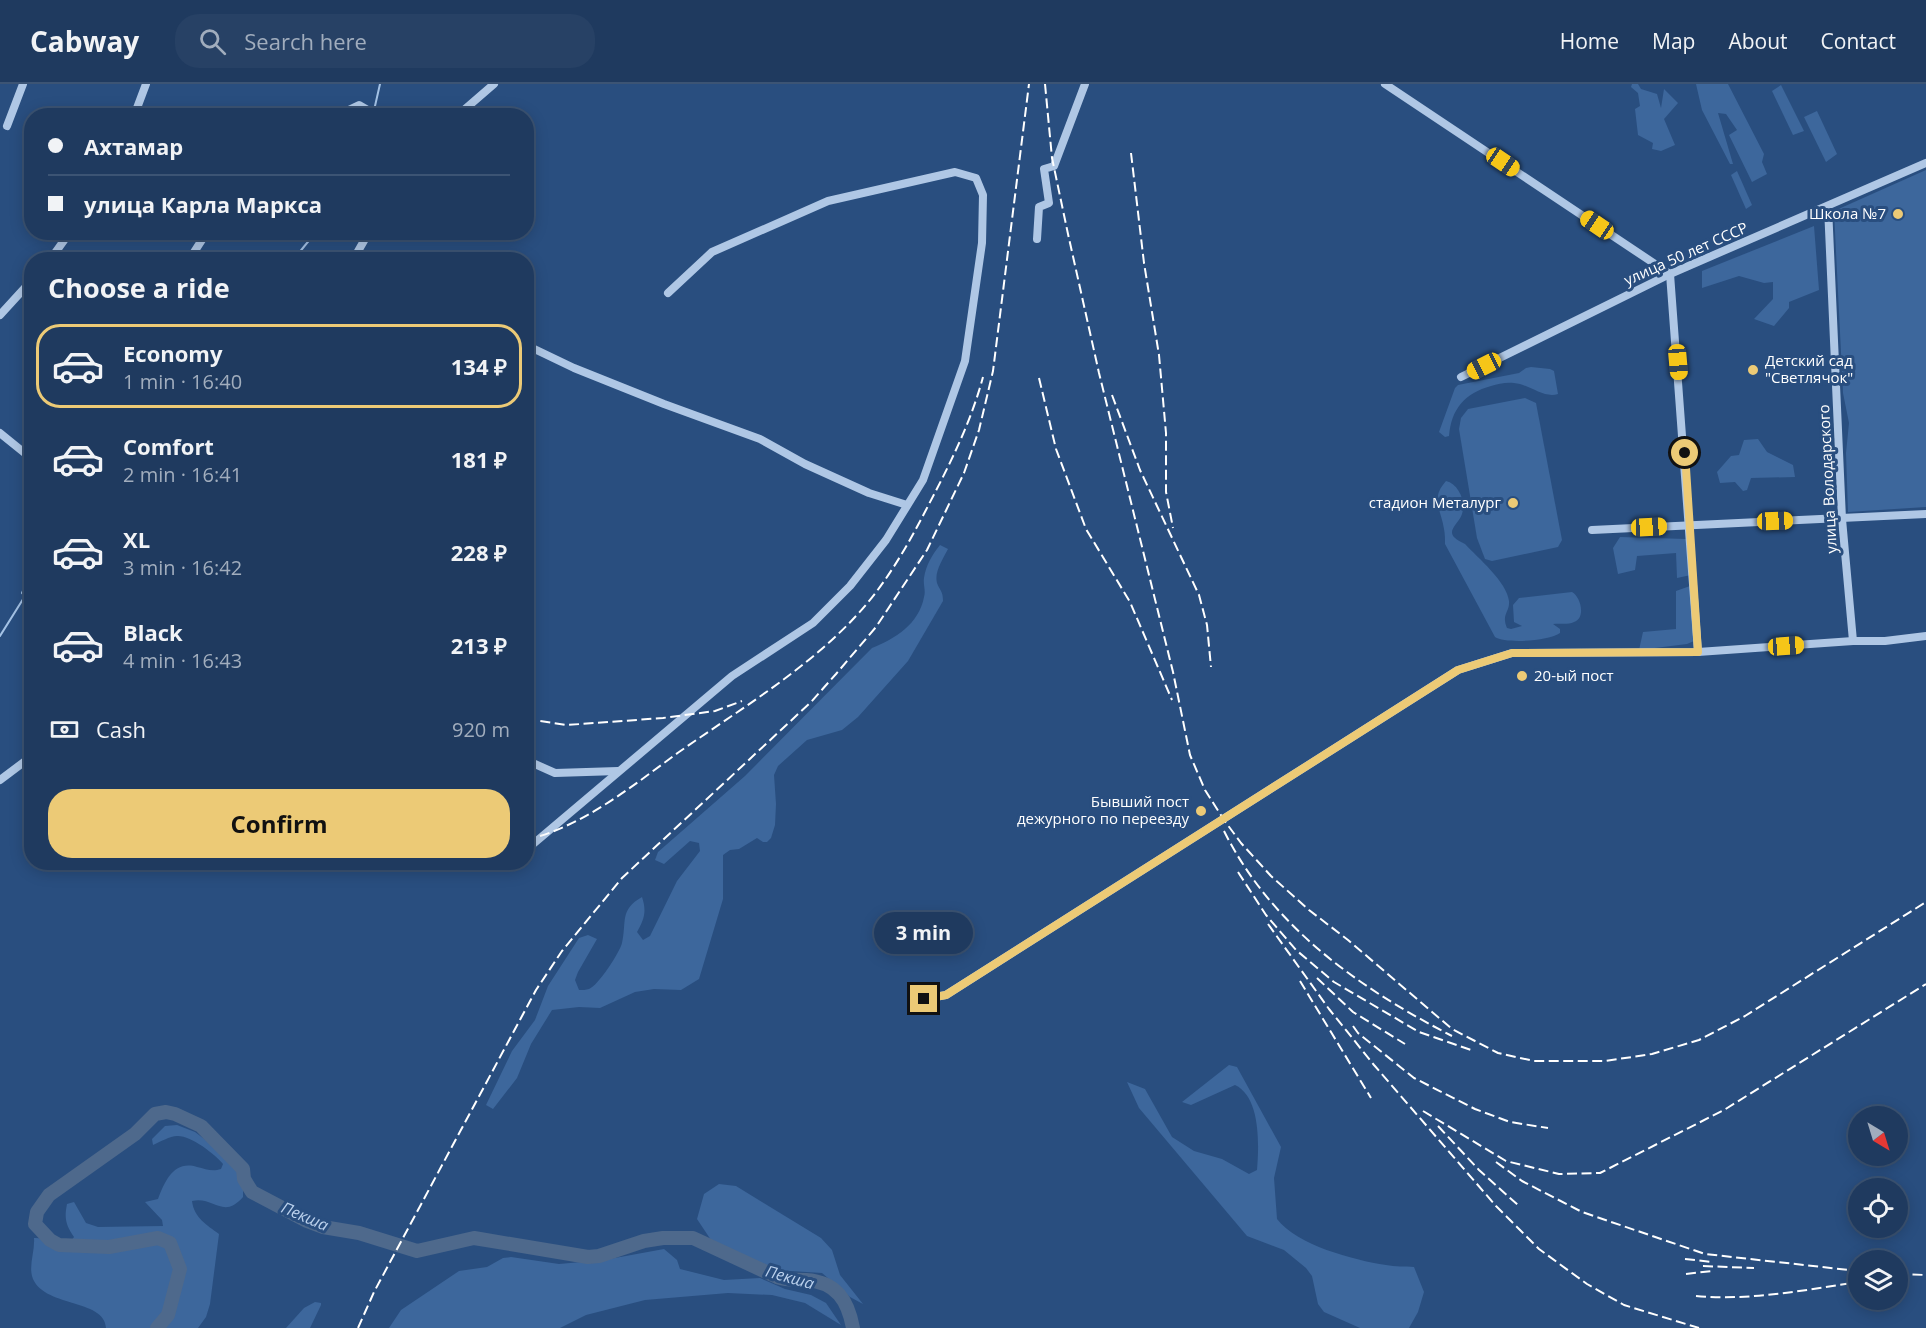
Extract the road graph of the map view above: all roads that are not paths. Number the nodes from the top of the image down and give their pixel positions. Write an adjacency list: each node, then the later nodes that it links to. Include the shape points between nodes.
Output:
1 (23, 84): 8 (street)
2 (146, 84): 6 (street)
3 (494, 84): 7 (street)
4 (1085, 84): 11 (street, via 1054,166 1044,169 1048,203 1039,207)
5 (1385, 84): 12 (street)
6 (137, 108)
7 (466, 108)
8 (7, 126)
9 (1926, 163): 10 (street, улица 50 лет СССР)
10 (1828, 207): 12 (street, улица 50 лет СССР); 22 (street, улица Володарского)
11 (1037, 239)
12 (1670, 274): 17 (street, улица 50 лет СССР); 23 (street)
13 (24, 289): 15 (street)
14 (668, 292): 20 (street, via 712,252 828,201 955,172 976,178 983,195 982,243 965,361 922,480)
15 (0, 315)
16 (534, 349): 20 (street, via 664,404 760,439 869,493)
17 (1461, 377)
18 (0, 433): 19 (street)
19 (24, 452)
20 (907, 505): 30 (street, via 886,540 834,604 813,623 732,676)
21 (1926, 514): 22 (street)
22 (1842, 519): 23 (street); 26 (street, улица Володарского)
23 (1690, 524): 24 (street); 27 (street)
24 (1592, 530)
25 (1926, 636): 26 (street)
26 (1853, 641): 27 (street)
27 (1698, 652): 33 (street, via 1512,653 1458,670 946,995)
28 (24, 762): 31 (street)
29 (534, 764): 30 (street, via 555,773)
30 (618, 771): 32 (street)
31 (0, 780)
32 (534, 843)
33 (924, 999)

